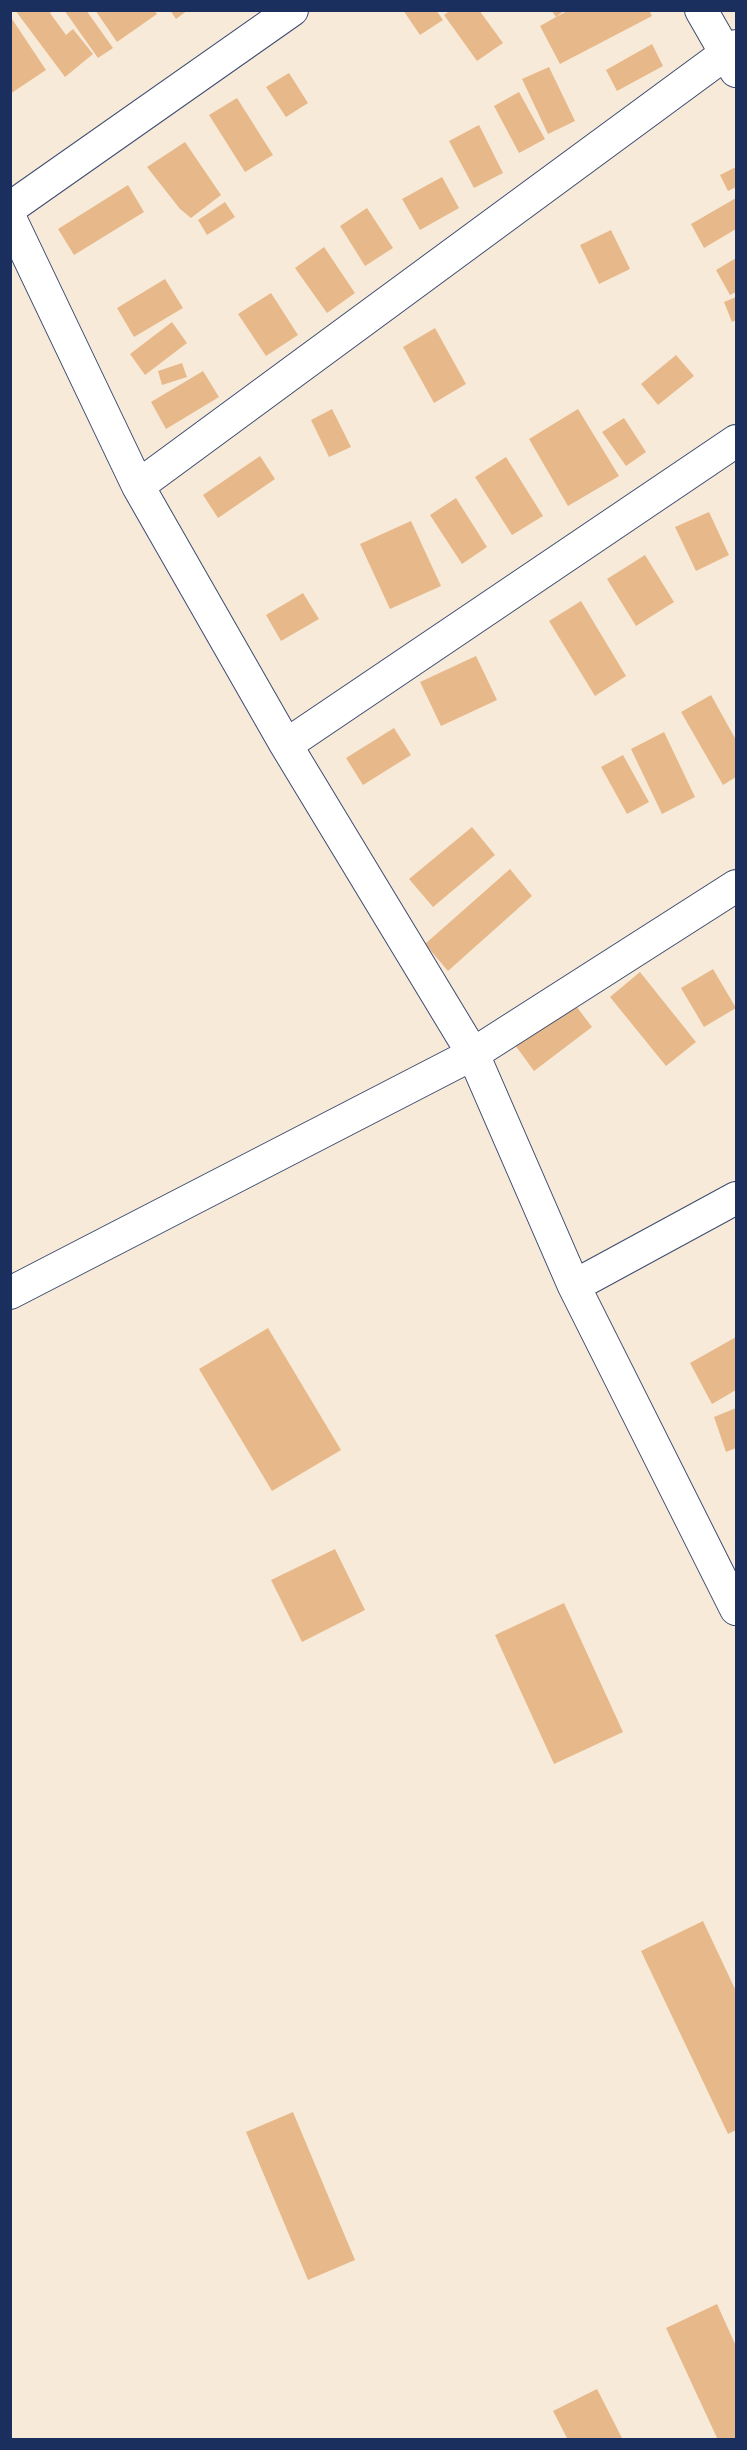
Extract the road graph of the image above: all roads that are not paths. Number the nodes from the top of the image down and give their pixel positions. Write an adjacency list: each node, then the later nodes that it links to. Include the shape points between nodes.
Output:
1 (292, 10): 4 (street)
2 (701, 10): 3 (street)
3 (733, 57): 7 (street)
4 (10, 208)
5 (10, 218): 7 (street)
6 (736, 441): 8 (street)
7 (138, 486): 8 (street)
8 (285, 744): 10 (street)
9 (736, 886): 10 (street)
10 (473, 1054): 12 (street); 13 (street)
11 (736, 1198): 12 (street)
12 (574, 1286): 14 (street)
13 (10, 1293)
14 (733, 1595)

